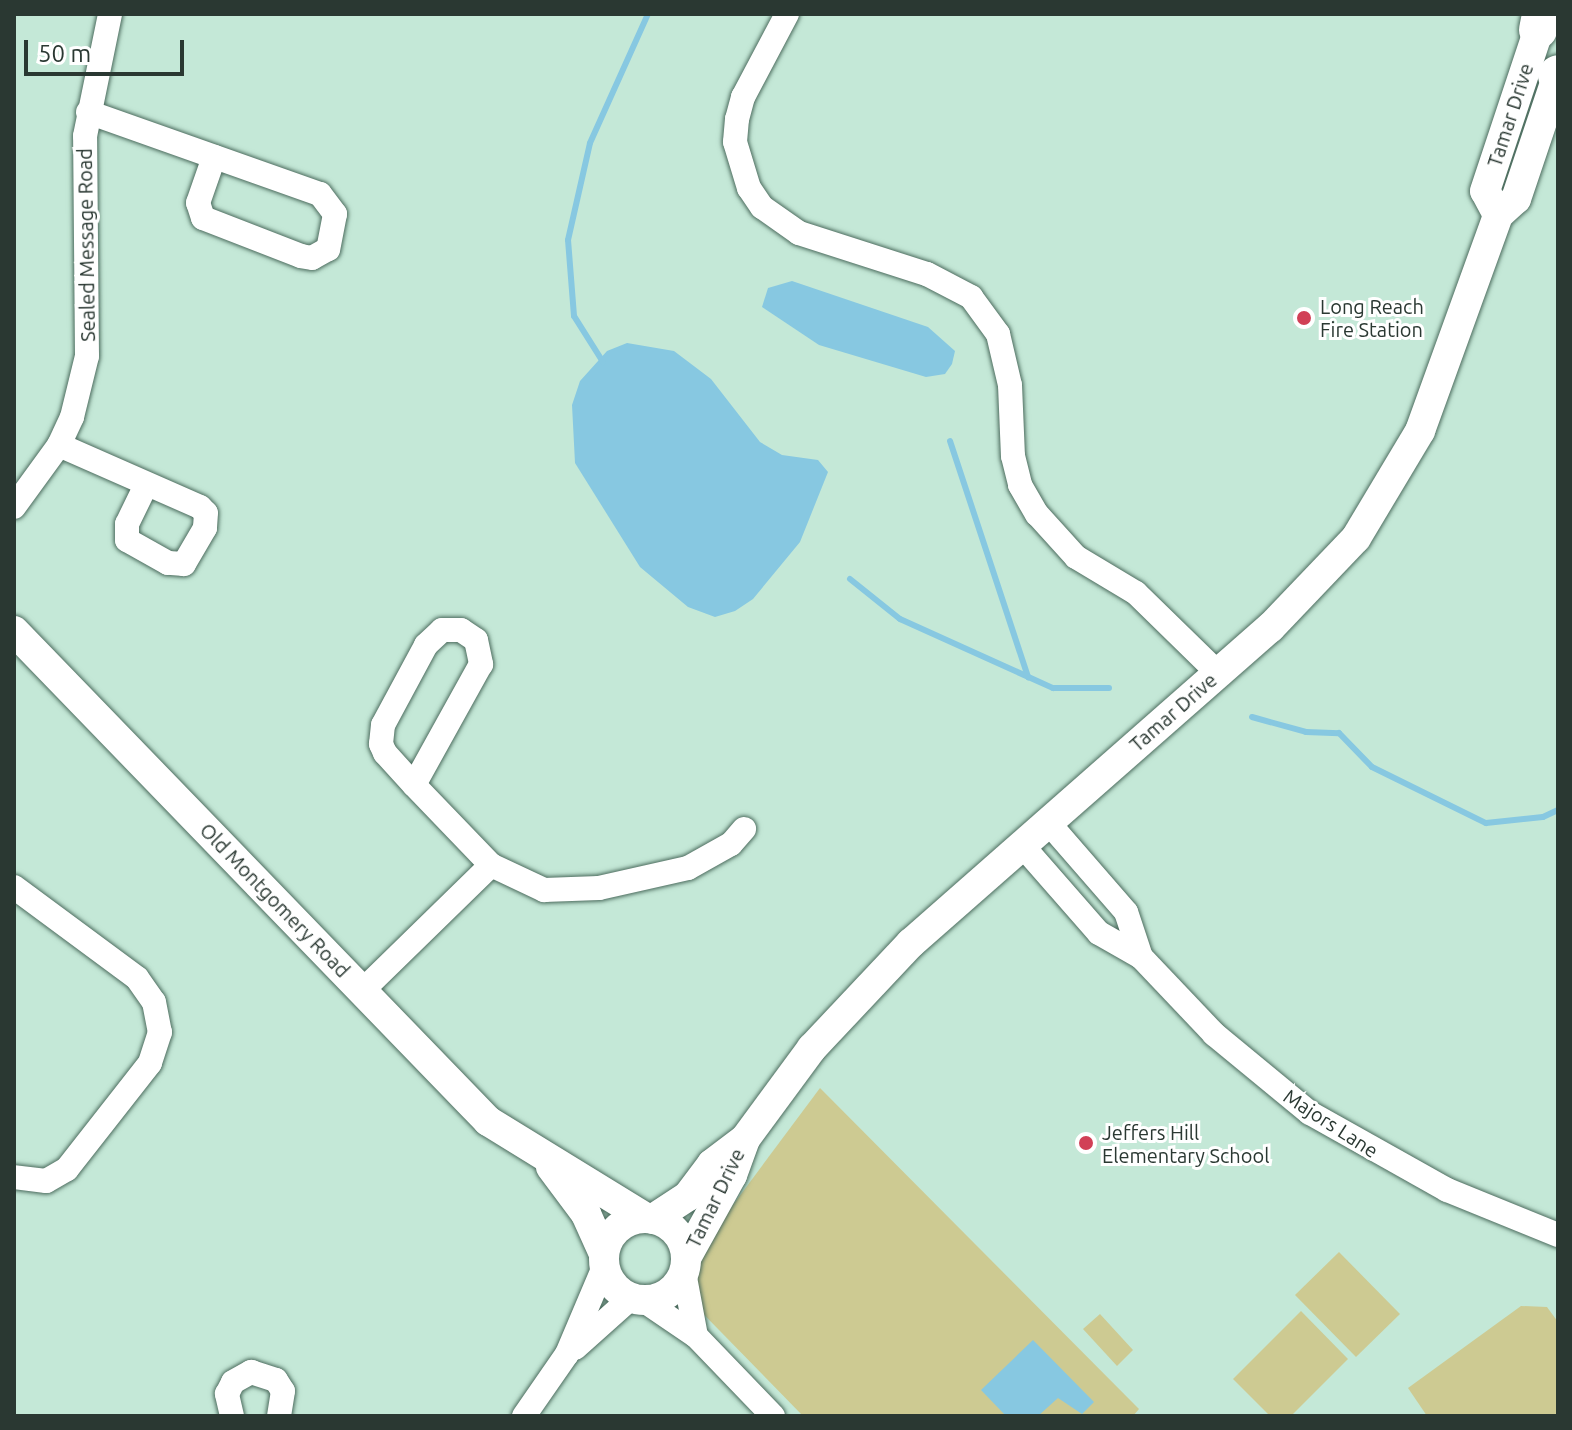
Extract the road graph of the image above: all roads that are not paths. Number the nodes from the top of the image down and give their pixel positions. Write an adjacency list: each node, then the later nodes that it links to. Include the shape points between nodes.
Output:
1 (110, 14): 5 (street, Sealed Message Road)
2 (787, 14): 12 (street, via 743,97 737,119 735,142 749,188 762,207 799,233 927,274 971,297 998,334 1010,385 1013,456 1020,485 1037,514 1076,557 1136,593)
3 (1541, 19): 7 (street, Tamar Drive, via 1485,191)
4 (1558, 75): 7 (street, Tamar Drive, via 1516,199)
5 (88, 112): 6 (street); 8 (street, Sealed Message Road, via 84,200 90,320 79,392)
6 (214, 157): 6 (street, via 198,203 203,218 301,256 312,258 328,249 335,214 320,194)
7 (1498, 215): 12 (street, Tamar Drive, via 1448,360 1389,489 1356,538 1316,582)
8 (59, 445): 9 (street); 10 (street, Sealed Message Road)
9 (146, 485)
10 (14, 507)
11 (15, 633): 20 (street, Old Montgomery Road)
12 (1218, 673): 14 (street, Tamar Drive)
13 (414, 785): 13 (street, via 385,753 383,725 426,645 442,630 461,630 476,640 481,664); 17 (street)
14 (1047, 821): 16 (street, Tamar Drive); 19 (street, Majors Lane, via 1126,912)
15 (744, 829): 17 (street, via 731,844 688,868 599,888 544,890)
16 (1021, 844): 19 (street, Majors Lane, via 1099,933); 21 (street, Tamar Drive, via 863,990)
17 (491, 865): 20 (street)
18 (14, 887): 23 (street, via 137,978 160,1015 150,1063 67,1169 46,1181)
19 (1141, 957): 25 (street, Majors Lane, via 1214,1034 1310,1113 1447,1190)
20 (363, 990): 22 (street, Old Montgomery Road, via 488,1121)
21 (745, 1139): 24 (street, Tamar Drive, via 712,1164 688,1196); 27 (street, Tamar Drive)
22 (545, 1158): 24 (street, Old Montgomery Road); 26 (street, Old Montgomery Road, via 586,1214)
23 (14, 1177)
24 (649, 1218): 26 (street, via 614,1231); 27 (street, via 675,1231)
25 (1558, 1235)
26 (604, 1260): 28 (street, via 616,1289); 30 (street)
27 (685, 1265): 28 (street, via 666,1294); 29 (street)
28 (637, 1299): 29 (street); 30 (street)
29 (696, 1336): 34 (street)
30 (567, 1354): 33 (street)
31 (232, 1416): 32 (street, via 227,1394 233,1382 251,1372 276,1380 283,1391)
32 (279, 1416)
33 (524, 1416)
34 (773, 1416)

